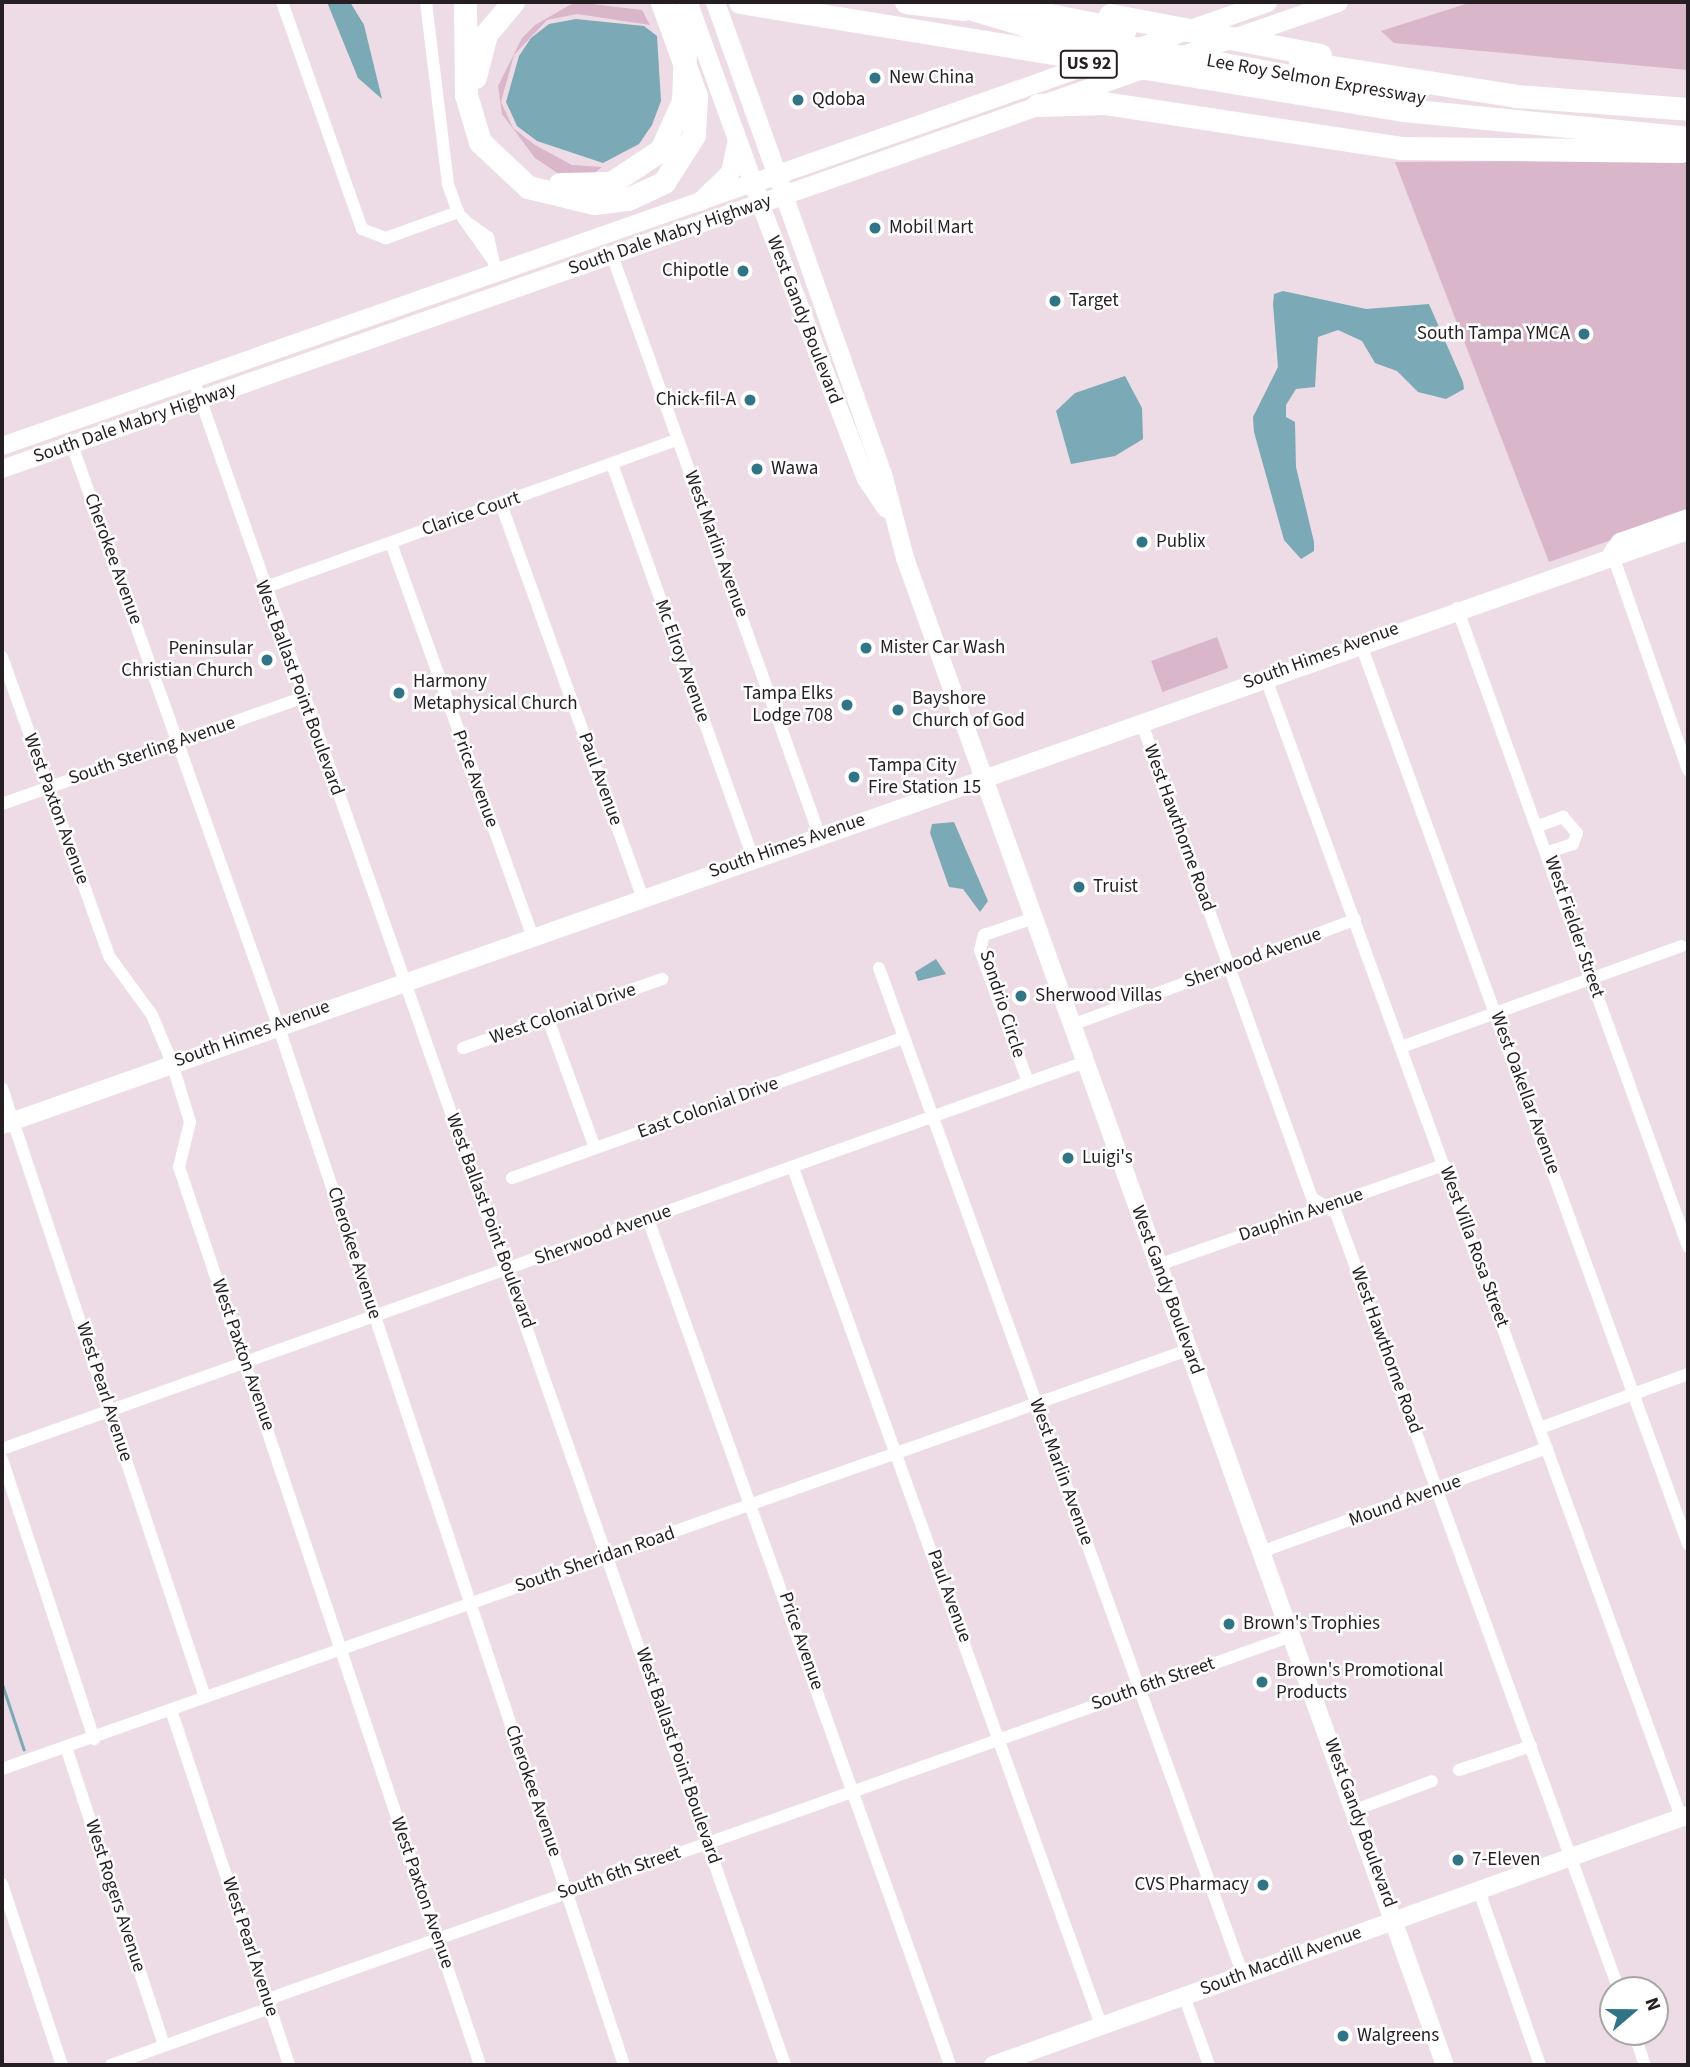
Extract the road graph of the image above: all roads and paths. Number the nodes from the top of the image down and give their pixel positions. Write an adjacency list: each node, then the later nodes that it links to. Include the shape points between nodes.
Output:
1 (282, 2): 30 (street, via 362,229 386,238)
2 (426, 2): 30 (street, via 448,184)
3 (465, 2): 5 (highway, via 466,95 477,135 508,175 539,192 606,202 653,190 689,149 697,104)
4 (513, 2): 6 (highway, via 478,54 481,119 491,139 522,169 587,187 631,175 671,135 685,85)
5 (662, 2)
6 (687, 2): 21 (main road, West Gandy Boulevard)
7 (715, 2): 19 (main road, West Gandy Boulevard)
8 (906, 2): 15 (highway)
9 (950, 2): 16 (highway, Lee Roy Selmon Expressway, via 1056,34)
10 (984, 2): 15 (highway)
11 (1060, 2): 16 (highway, Lee Roy Selmon Expressway)
12 (1267, 2): 24 (main road, South Dale Mabry Highway / US 92)
13 (1338, 2): 18 (main road, South Dale Mabry Highway / US 92)
14 (752, 4): 22 (highway, via 1464,119)
15 (1102, 26): 16 (highway)
16 (1278, 60): 17 (highway, via 1479,92); 20 (highway, Lee Roy Selmon Expressway, via 1525,113)
17 (1686, 99)
18 (1038, 105): 23 (highway, via 1104,103 1401,148); 27 (main road, South Dale Mabry Highway / US 92)
19 (758, 125): 24 (main road, via 785,155); 25 (main road, West Gandy Boulevard)
20 (1688, 131)
21 (736, 138): 26 (main road, West Gandy Boulevard); 28 (main road, via 730,172)
22 (1688, 138)
23 (1688, 151)
24 (811, 162): 25 (main road, South Dale Mabry Highway)
25 (776, 174): 26 (main road, South Dale Mabry Highway); 27 (main road, West Gandy Boulevard)
26 (752, 183): 28 (main road, South Dale Mabry Highway); 29 (main road, West Gandy Boulevard)
27 (784, 195): 29 (main road, South Dale Mabry Highway / US 92); 44 (main road, West Gandy Boulevard, via 883,474)
28 (700, 201): 32 (main road, South Dale Mabry Highway)
29 (760, 203): 31 (main road, South Dale Mabry Highway); 44 (main road, West Gandy Boulevard, via 866,479)
30 (461, 216): 32 (street, via 488,237)
31 (612, 255): 33 (main road, South Dale Mabry Highway); 38 (street, West Marlin Avenue)
32 (494, 265): 33 (main road); 34 (main road, South Dale Mabry Highway)
33 (504, 293): 35 (main road, South Dale Mabry Highway)
34 (358, 318): 35 (main road); 36 (main road, South Dale Mabry Highway)
35 (367, 341): 37 (main road, South Dale Mabry Highway)
36 (193, 378): 37 (street, West Ballast Point Boulevard); 40 (main road, South Dale Mabry Highway)
37 (198, 400): 39 (main road, South Dale Mabry Highway); 49 (street, West Ballast Point Boulevard)
38 (678, 439): 41 (street, Clarice Court); 62 (street, West Marlin Avenue)
39 (72, 444): 42 (main road, South Dale Mabry Highway); 56 (street, Cherokee Avenue)
40 (2, 446)
41 (612, 464): 43 (street, Clarice Court); 64 (street, Mc Elroy Avenue)
42 (2, 469)
43 (501, 504): 47 (street, Clarice Court); 65 (street, Paul Avenue)
44 (890, 515): 58 (main road, West Gandy Boulevard)
45 (1688, 518): 48 (main road, South Himes Avenue, via 1620,542)
46 (1688, 531): 48 (main road, South Himes Avenue)
47 (391, 543): 49 (street, Clarice Court); 68 (street, Price Avenue)
48 (1612, 553): 50 (main road, South Himes Avenue); 57 (street)
49 (263, 588): 54 (street, West Ballast Point Boulevard)
50 (1457, 608): 51 (main road, South Himes Avenue); 61 (street, West Fielder Street)
51 (1360, 642): 53 (main road, South Himes Avenue); 75 (street, West Oakellar Avenue)
52 (2, 657): 59 (street, West Paxton Avenue)
53 (1265, 676): 55 (main road, South Himes Avenue); 67 (street, West Villa Rosa Street)
54 (302, 698): 56 (street, South Sterling Avenue); 74 (street, West Ballast Point Boulevard)
55 (1140, 721): 58 (main road, South Himes Avenue); 71 (street, West Hawthorne Road)
56 (177, 742): 59 (street, South Sterling Avenue); 77 (street, Cherokee Avenue)
57 (1688, 770)
58 (984, 779): 62 (main road, South Himes Avenue); 66 (main road, West Gandy Boulevard)
59 (48, 788): 60 (street, South Sterling Avenue); 83 (street, West Paxton Avenue, via 109,956 152,1015)
60 (2, 804)
61 (1538, 826): 63 (street, West Fielder Street); 63 (street, via 1563,817 1577,833 1573,844)
62 (819, 834): 64 (main road, South Himes Avenue)
63 (1548, 852): 72 (street, West Fielder Street)
64 (753, 857): 65 (main road, South Himes Avenue)
65 (642, 896): 68 (main road, South Himes Avenue)
66 (1034, 918): 78 (main road, West Gandy Boulevard); 84 (street, Sondrio Circle, via 984,935 980,950)
67 (1355, 920): 71 (street, Sherwood Avenue); 80 (street, West Villa Rosa Street)
68 (532, 935): 74 (main road, South Himes Avenue)
69 (1681, 946): 72 (street)
70 (879, 968): 79 (street, West Marlin Avenue)
71 (1229, 968): 78 (street, Sherwood Avenue); 92 (street, West Hawthorne Road, via 1312,1198)
72 (1591, 976): 75 (street); 94 (street, West Fielder Street)
73 (662, 979): 76 (street, West Colonial Drive)
74 (404, 981): 77 (main road, South Himes Avenue); 96 (street, West Ballast Point Boulevard)
75 (1496, 1012): 80 (street); 101 (street, West Oakellar Avenue)
76 (548, 1019): 81 (street, West Colonial Drive); 88 (street)
77 (278, 1025): 83 (main road, South Himes Avenue); 97 (street, Cherokee Avenue)
78 (1072, 1025): 82 (main road, West Gandy Boulevard)
79 (904, 1038): 86 (street, West Marlin Avenue); 88 (street, East Colonial Drive)
80 (1401, 1047): 89 (street, West Villa Rosa Street)
81 (463, 1048)
82 (1085, 1062): 84 (street, Sherwood Avenue); 95 (main road, West Gandy Boulevard)
83 (172, 1063): 87 (main road, South Himes Avenue); 99 (street, West Paxton Avenue, via 190,1122 179,1167)
84 (1028, 1082): 86 (street, Sherwood Avenue)
85 (2, 1088): 87 (street, West Pearl Avenue)
86 (933, 1118): 90 (street, Sherwood Avenue); 102 (street, West Marlin Avenue)
87 (8, 1123): 103 (street, West Pearl Avenue)
88 (595, 1148): 91 (street, East Colonial Drive)
89 (1444, 1165): 92 (street, Dauphin Avenue); 104 (street, West Villa Rosa Street)
90 (793, 1168): 93 (street, Sherwood Avenue); 107 (street, Paul Avenue)
91 (512, 1178)
92 (1325, 1207): 95 (street, Dauphin Avenue); 109 (street, West Hawthorne Road, via 1336,1213)
93 (648, 1219): 96 (street, Sherwood Avenue); 110 (street, Price Avenue)
94 (1688, 1247)
95 (1157, 1265): 98 (main road, West Gandy Boulevard)
96 (508, 1269): 97 (street, Sherwood Avenue); 113 (street, West Ballast Point Boulevard)
97 (375, 1316): 99 (street, Sherwood Avenue); 114 (street, Cherokee Avenue)
98 (1188, 1350): 102 (street, South Sheridan Road); 112 (main road, West Gandy Boulevard)
99 (246, 1362): 103 (street, Sherwood Avenue); 116 (street, West Paxton Avenue)
100 (1688, 1374): 101 (street)
101 (1633, 1392): 104 (street); 111 (street, West Oakellar Avenue)
102 (1036, 1404): 107 (street, South Sheridan Road); 117 (street, West Marlin Avenue)
103 (111, 1410): 105 (street, Sherwood Avenue); 118 (street, West Pearl Avenue)
104 (1540, 1428): 106 (street, West Villa Rosa Street)
105 (2, 1448)
106 (1547, 1448): 109 (street, Mound Avenue); 129 (street, West Villa Rosa Street)
107 (898, 1453): 110 (street, South Sheridan Road); 120 (street, Paul Avenue)
108 (2, 1459): 121 (street)
109 (1438, 1490): 112 (street, Mound Avenue); 122 (street, West Hawthorne Road)
110 (753, 1504): 113 (street, South Sheridan Road); 127 (street, Price Avenue)
111 (1688, 1545)
112 (1261, 1552): 115 (main road, West Gandy Boulevard)
113 (607, 1556): 114 (street, South Sheridan Road); 130 (street, West Ballast Point Boulevard)
114 (471, 1604): 116 (street, South Sheridan Road); 133 (street, Cherokee Avenue)
115 (1291, 1636): 117 (street, South 6th Street); 128 (main road, West Gandy Boulevard)
116 (341, 1650): 118 (street, South Sheridan Road); 136 (street, West Paxton Avenue)
117 (1139, 1688): 120 (street, South 6th Street); 137 (street, West Marlin Avenue)
118 (205, 1698): 119 (street, South Sheridan Road)
119 (171, 1710): 121 (street, South Sheridan Road); 140 (street, West Pearl Avenue)
120 (999, 1738): 127 (street, South 6th Street); 141 (street, Paul Avenue)
121 (94, 1739): 123 (street, South Sheridan Road)
122 (1531, 1746): 125 (street); 131 (street, West Hawthorne Road)
123 (66, 1747): 124 (street, South Sheridan Road); 142 (street, West Rogers Avenue)
124 (2, 1769)
125 (1459, 1770)
126 (1432, 1781): 128 (street)
127 (853, 1790): 130 (street, South 6th Street); 151 (street, Price Avenue)
128 (1355, 1810): 135 (main road, West Gandy Boulevard)
129 (1685, 1816): 131 (main road, South Macdill Avenue)
130 (708, 1842): 133 (street, South 6th Street); 150 (street, West Ballast Point Boulevard)
131 (1572, 1857): 134 (main road, South Macdill Avenue); 138 (street, West Hawthorne Road)
132 (2, 1884): 145 (street)
133 (567, 1891): 136 (street, South 6th Street); 149 (street, Cherokee Avenue)
134 (1479, 1891): 135 (main road, South Macdill Avenue); 155 (street)
135 (1395, 1920): 137 (main road, South Macdill Avenue); 154 (main road, West Gandy Boulevard)
136 (437, 1938): 140 (street, South 6th Street); 148 (street, West Paxton Avenue)
137 (1243, 1976): 139 (main road, South Macdill Avenue)
138 (1614, 1976)
139 (1184, 1996): 141 (main road, South Macdill Avenue); 153 (street)
140 (268, 2003): 142 (street, South 6th Street); 147 (street, West Pearl Avenue)
141 (1101, 2025): 152 (main road, South Macdill Avenue)
142 (164, 2045): 144 (street, South 6th Street)
143 (1639, 2046): 156 (street)
144 (128, 2062): 146 (street, South 6th Street)
145 (62, 2065)
146 (111, 2065)
147 (289, 2065)
148 (480, 2065)
149 (624, 2065)
150 (785, 2065)
151 (950, 2065)
152 (993, 2065)
153 (1209, 2065)
154 (1445, 2065)
155 (1540, 2065)
156 (1646, 2065)

